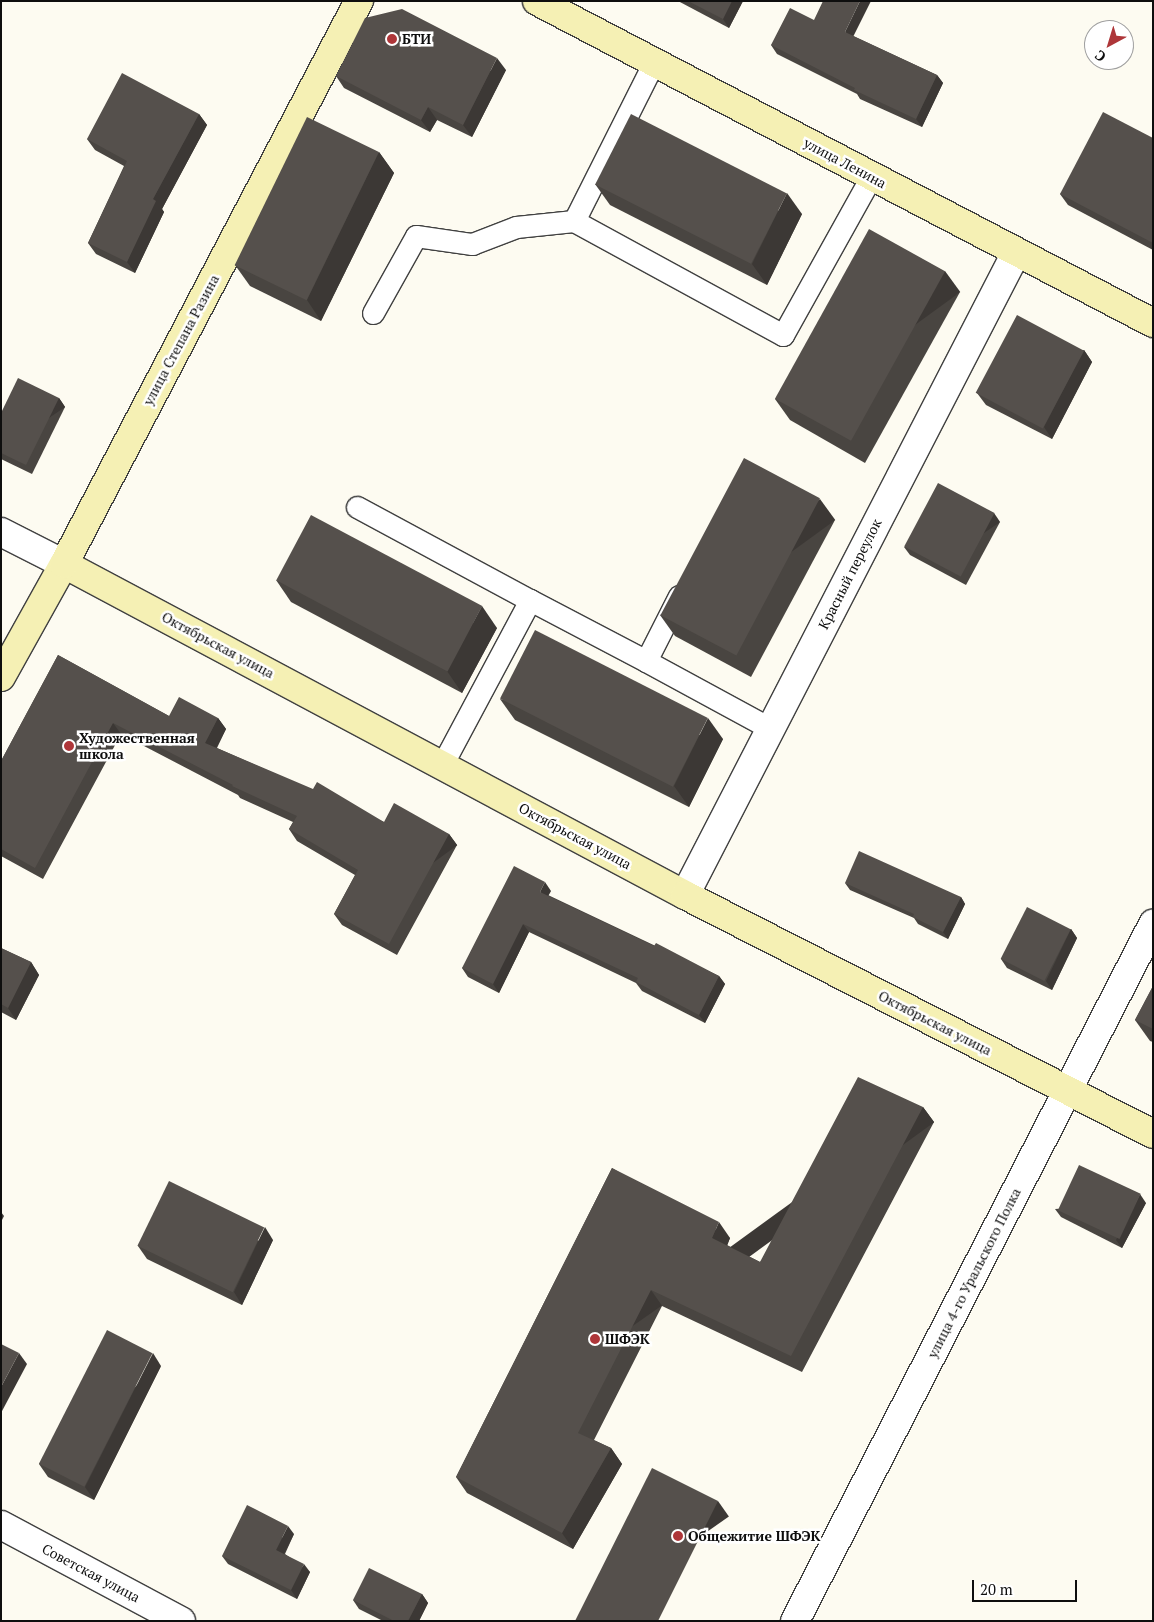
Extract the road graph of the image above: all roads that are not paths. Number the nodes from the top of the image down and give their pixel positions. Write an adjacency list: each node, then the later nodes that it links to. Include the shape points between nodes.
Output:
1 (359, 1): 11 (street, улица Степана Разина)
2 (537, 1): 3 (street, улица Ленина)
3 (654, 62): 4 (street, улица Ленина); 5 (lane)
4 (871, 176): 5 (lane, via 783,335); 6 (street, улица Ленина)
5 (574, 221): 7 (lane, via 516,227 472,244 416,236)
6 (1016, 253): 8 (street, улица Ленина); 16 (street, Красный переулок)
7 (373, 313)
8 (1153, 323)
9 (357, 507): 13 (lane)
10 (1, 532): 11 (street, Октябрьская улица)
11 (64, 564): 15 (street, улица Степана Разина); 17 (street, Октябрьская улица)
12 (686, 582): 14 (lane)
13 (530, 600): 14 (lane); 17 (lane)
14 (646, 661): 16 (lane)
15 (1, 677)
16 (771, 729): 18 (street, Красный переулок)
17 (442, 764): 18 (street, Октябрьская улица)
18 (685, 895): 20 (street, Октябрьская улица)
19 (1153, 924): 20 (street, улица 4-го Уральского Полка)
20 (1067, 1090): 21 (street, Октябрьская улица); 24 (street, улица 4-го Уральского Полка)
21 (1153, 1134)
22 (1, 1525): 23 (street, Советская улица)
23 (181, 1621)
24 (795, 1621)

